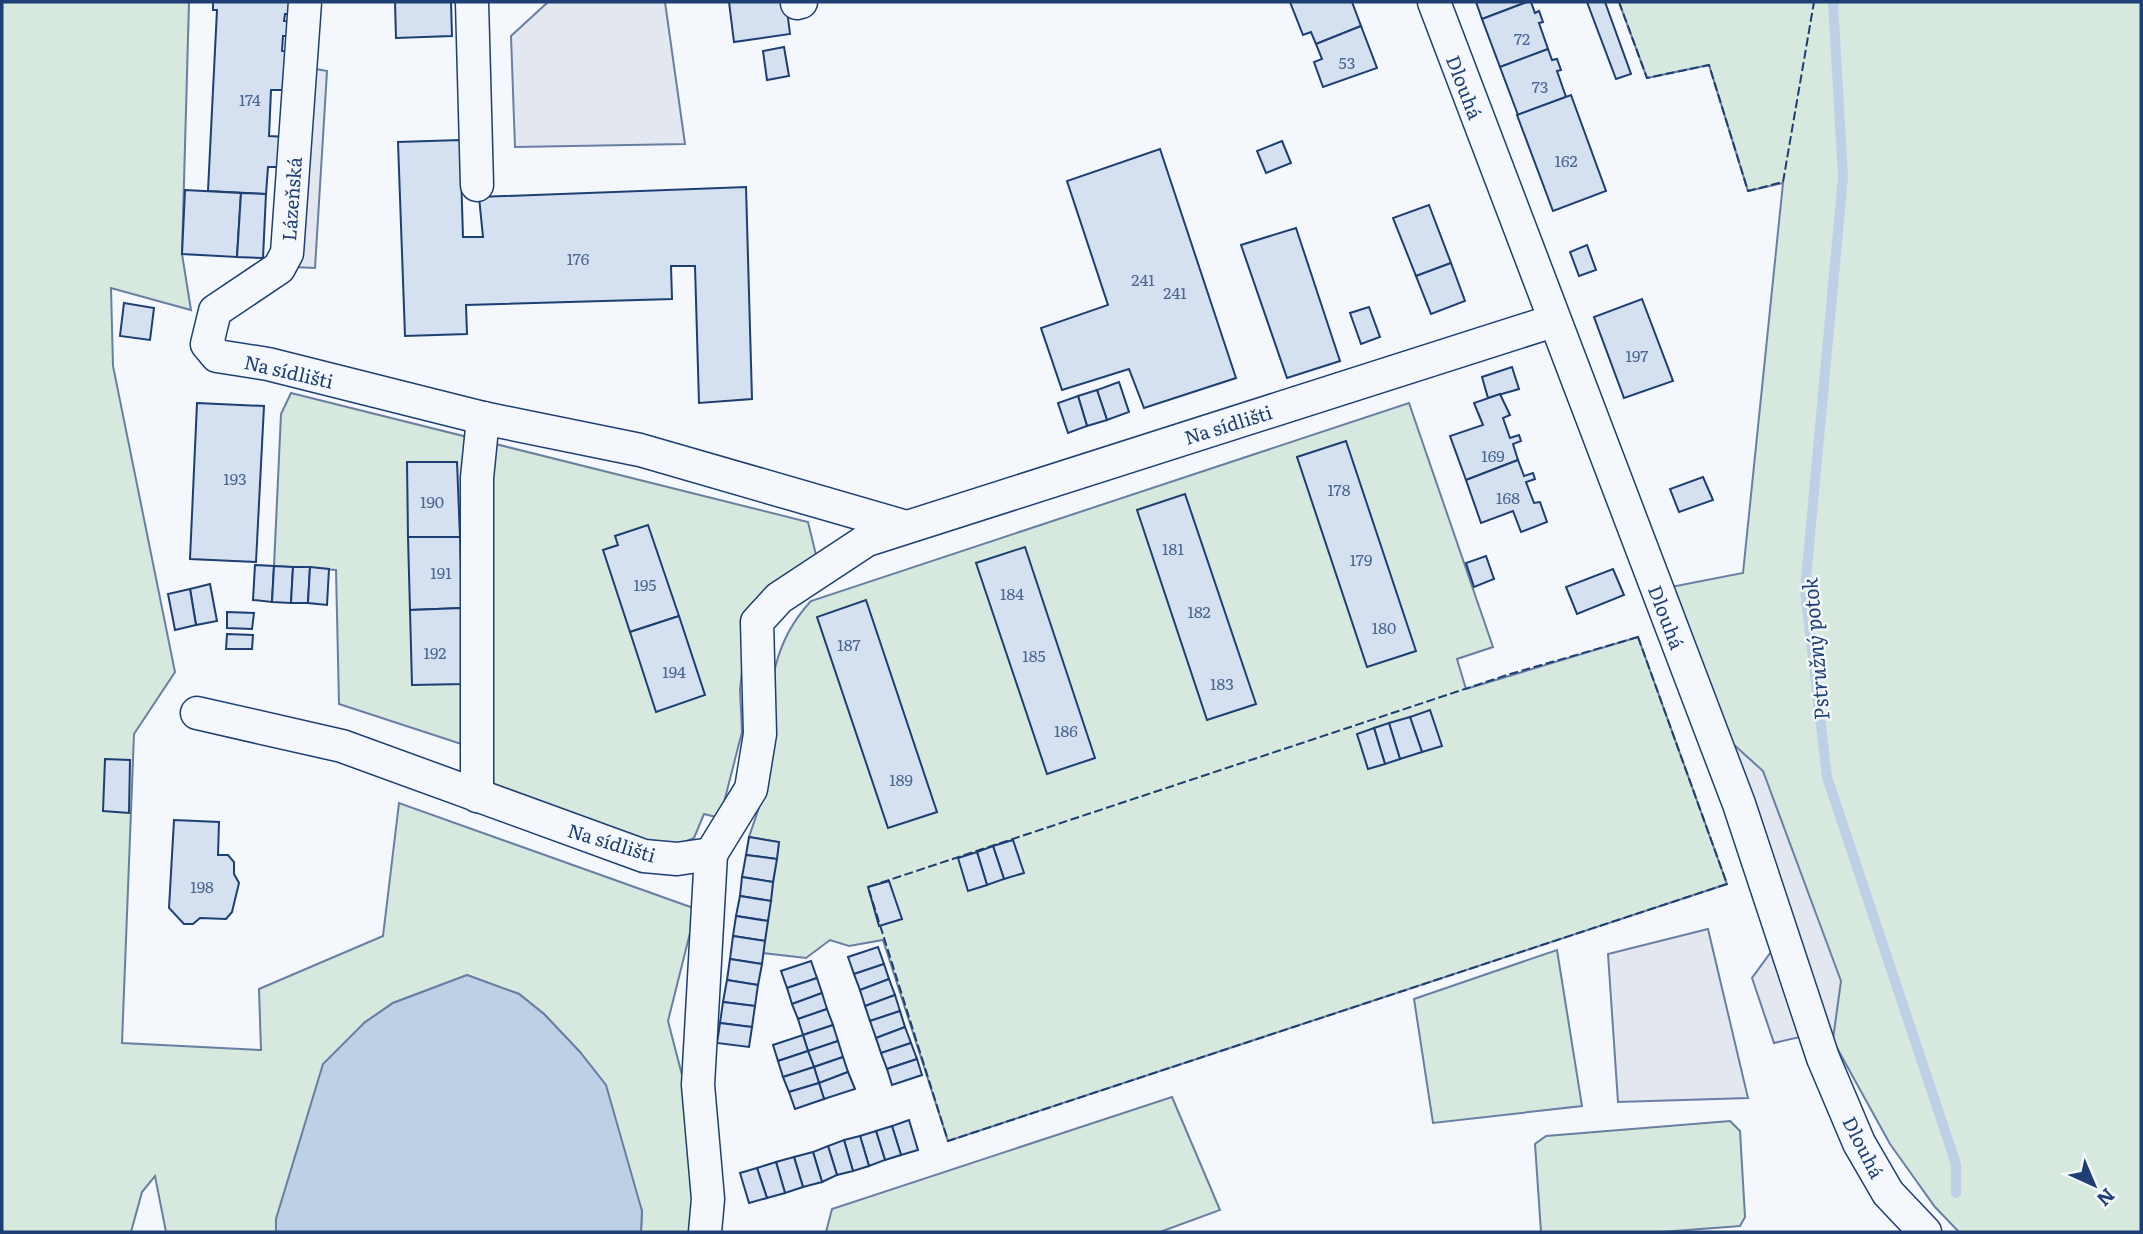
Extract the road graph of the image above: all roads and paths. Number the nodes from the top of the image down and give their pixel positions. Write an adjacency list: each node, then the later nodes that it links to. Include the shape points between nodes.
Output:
1 (305, 2): 6 (street, Lázeňská, via 287,253 279,268 215,311 208,344)
2 (472, 2): 4 (street)
3 (1434, 2): 5 (street, Dlouhá)
4 (477, 185)
5 (1553, 321): 8 (street, Na sídlišti); 12 (street, Dlouhá, via 1738,804 1823,1058 1858,1143)
6 (217, 356): 7 (street, Na sídlišti, via 268,364)
7 (482, 418): 8 (street, Na sídlišti, via 640,450); 10 (street, via 477,478)
8 (903, 526): 11 (street, Na sídlišti, via 867,540 779,598 757,622 760,734 751,789)
9 (197, 713): 10 (street, Na sídlišti, via 342,746)
10 (477, 796): 11 (street, Na sídlišti, via 644,856 677,859)
11 (711, 853): 13 (street, via 698,1085 708,1199)
12 (1916, 1229)
13 (705, 1232)

